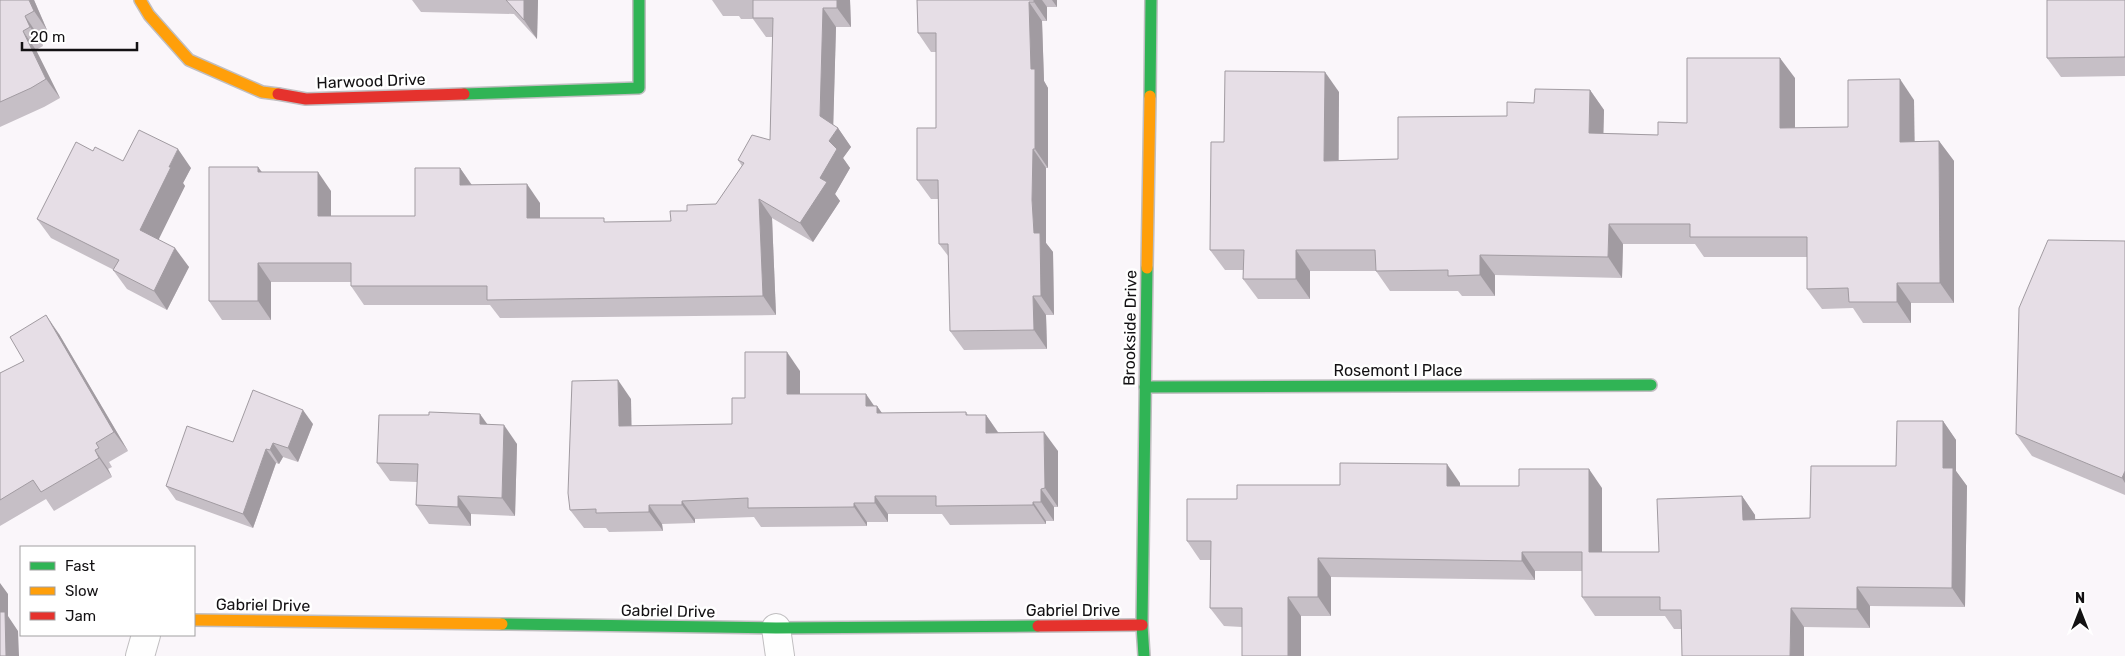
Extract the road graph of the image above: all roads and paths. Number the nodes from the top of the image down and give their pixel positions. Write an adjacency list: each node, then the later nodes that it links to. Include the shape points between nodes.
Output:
1 (140, 0): 2 (street, Harwood Drive, via 149,15 189,60 262,92 306,99 639,88)
2 (638, 0)
3 (1151, 0): 5 (street, Brookside Drive)
4 (1651, 385): 5 (street, Rosemont I Place)
5 (1145, 387): 7 (street, Brookside Drive)
6 (195, 620): 8 (street, Gabriel Drive)
7 (1142, 625): 8 (street, Gabriel Drive); 12 (street, Brookside Drive)
8 (776, 628): 11 (street)
9 (146, 636): 10 (street)
10 (140, 656)
11 (780, 656)
12 (1144, 656)

